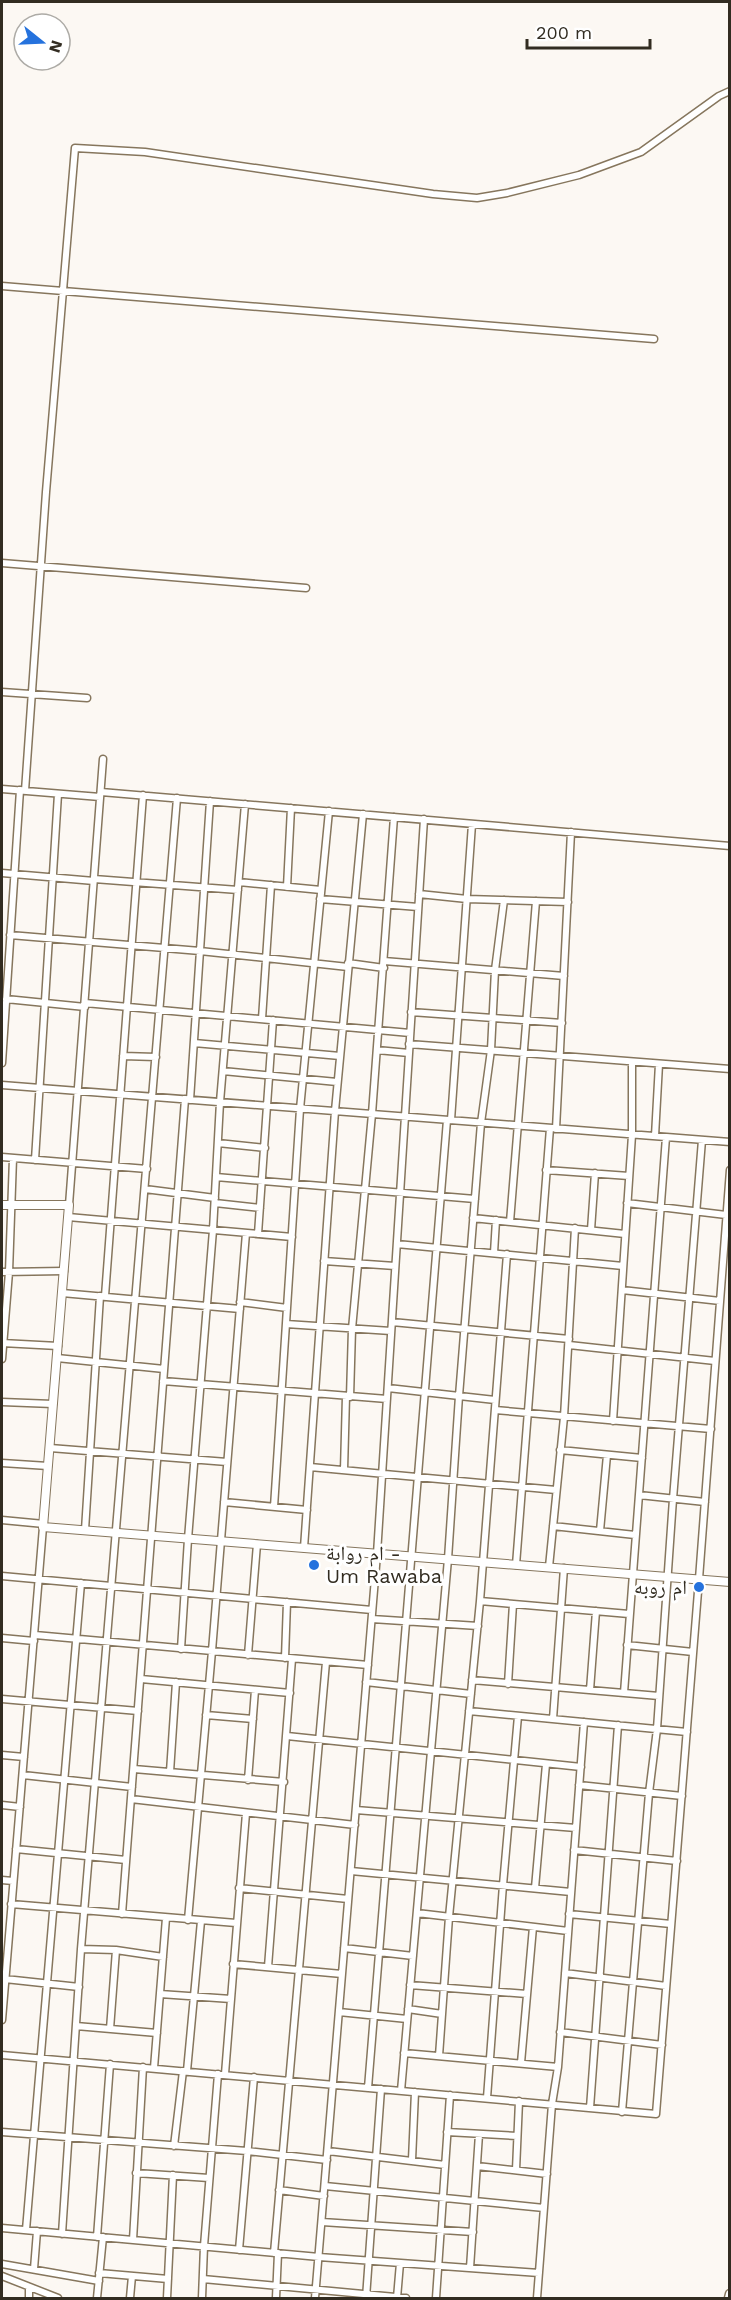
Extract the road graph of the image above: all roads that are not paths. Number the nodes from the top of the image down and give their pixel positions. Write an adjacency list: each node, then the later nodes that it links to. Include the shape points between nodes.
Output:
1 (729, 91): 3 (street, via 641,152 579,175 477,198 145,152 75,148)
2 (2, 286): 3 (street)
3 (63, 291): 4 (street); 6 (street)
4 (654, 339)
5 (2, 563): 6 (street)
6 (41, 566): 7 (street); 9 (street)
7 (306, 588)
8 (2, 692): 9 (street)
9 (31, 694): 10 (street); 13 (street)
10 (87, 698)
11 (103, 759): 15 (street)
12 (2, 789): 13 (street)
13 (22, 790): 14 (street); 29 (street)
14 (58, 794): 15 (street); 30 (street)
15 (100, 794): 16 (street); 31 (street)
16 (143, 795): 17 (street); 32 (street)
17 (177, 798): 18 (street); 34 (street)
18 (210, 801): 19 (street); 37 (street)
19 (245, 804): 20 (street); 33 (street)
20 (291, 808): 21 (street); 36 (street)
21 (329, 811): 22 (street); 39 (street)
22 (363, 814): 23 (street); 46 (street)
23 (394, 817): 24 (street); 47 (street)
24 (424, 819): 25 (street); 40 (street)
25 (472, 824): 26 (street); 41 (street)
26 (571, 832): 27 (street); 45 (street)
27 (729, 846)
28 (2, 873): 29 (street)
29 (14, 874): 30 (street); 49 (street)
30 (53, 878): 31 (street); 50 (street)
31 (94, 880): 32 (street); 51 (street)
32 (136, 882): 34 (street); 54 (street)
33 (239, 882): 35 (street); 38 (street)
34 (170, 885): 37 (street); 55 (street)
35 (271, 885): 36 (street); 58 (street)
36 (287, 886): 39 (street)
37 (205, 887): 38 (street); 56 (street)
38 (238, 890): 57 (street)
39 (321, 890): 42 (street)
40 (419, 894): 41 (street); 48 (street)
41 (467, 898): 43 (street); 63 (street)
42 (320, 899): 46 (street); 59 (street)
43 (504, 900): 44 (street); 64 (street)
44 (536, 901): 45 (street); 65 (street)
45 (568, 902): 66 (street)
46 (354, 903): 47 (street); 61 (street)
47 (388, 904): 48 (street); 62 (street)
48 (418, 907): 60 (street)
49 (10, 935): 50 (street); 53 (street)
50 (49, 939): 51 (street); 69 (street)
51 (89, 942): 54 (street); 70 (street)
52 (2, 945): 53 (street)
53 (9, 946): 67 (street)
54 (132, 946): 55 (street); 71 (street)
55 (165, 948): 56 (street); 72 (street)
56 (200, 951): 57 (street); 74 (street)
57 (233, 954): 58 (street); 75 (street)
58 (265, 958): 59 (street); 78 (street)
59 (314, 964): 61 (street); 81 (street)
60 (415, 964): 62 (street); 63 (street); 73 (street)
61 (348, 965): 62 (street); 83 (street)
62 (384, 965): 84 (street)
63 (462, 967): 64 (street); 76 (street)
64 (495, 970): 65 (street); 77 (street)
65 (531, 973): 66 (street); 80 (street)
66 (564, 976): 82 (street)
67 (4, 990): 68 (street)
68 (6, 999): 69 (street); 100 (street)
69 (45, 1003): 70 (street); 110 (street)
70 (85, 1005): 71 (street); 111 (street)
71 (127, 1007): 72 (street); 96 (street)
72 (160, 1010): 74 (street); 99 (street)
73 (411, 1012): 76 (street); 85 (street)
74 (196, 1013): 75 (street); 86 (street)
75 (228, 1016): 78 (street); 88 (street)
76 (459, 1016): 77 (street); 89 (street)
77 (492, 1018): 80 (street); 92 (street)
78 (262, 1019): 79 (street)
79 (273, 1020): 81 (street); 90 (street)
80 (528, 1021): 82 (street); 95 (street)
81 (308, 1023): 83 (street); 93 (street)
82 (562, 1023): 98 (street)
83 (343, 1026): 84 (street); 97 (street)
84 (379, 1030): 85 (street); 91 (street)
85 (410, 1033): 87 (street)
86 (194, 1043): 88 (street); 114 (street)
87 (409, 1044): 89 (street); 94 (street)
88 (225, 1046): 90 (street); 105 (street)
89 (456, 1048): 92 (street); 121 (street)
90 (272, 1049): 93 (street); 106 (street)
91 (377, 1050): 94 (street); 119 (street)
92 (491, 1050): 95 (street); 122 (street)
93 (306, 1052): 97 (street); 107 (street)
94 (409, 1053): 120 (street)
95 (525, 1053): 98 (street); 123 (street)
96 (123, 1056): 99 (street); 112 (street)
97 (340, 1056): 108 (street)
98 (560, 1056): 101 (street); 124 (street)
99 (156, 1057): 113 (street)
100 (2, 1058): 102 (street)
101 (632, 1062): 103 (street); 125 (street)
102 (2, 1063)
103 (659, 1064): 104 (street); 126 (street)
104 (729, 1069)
105 (223, 1071): 106 (street); 115 (street)
106 (270, 1076): 107 (street); 116 (street)
107 (303, 1079): 108 (street); 117 (street)
108 (337, 1082): 118 (street)
109 (2, 1085): 110 (street)
110 (40, 1088): 111 (street); 134 (street)
111 (78, 1091): 112 (street); 135 (street)
112 (121, 1094): 113 (street); 136 (street)
113 (153, 1097): 114 (street); 137 (street)
114 (188, 1100): 115 (street); 149 (street)
115 (220, 1102): 116 (street); 130 (street)
116 (268, 1106): 117 (street); 131 (street)
117 (300, 1108): 118 (street); 144 (street)
118 (335, 1111): 119 (street); 145 (street)
119 (372, 1114): 120 (street); 146 (street)
120 (405, 1117): 121 (street); 148 (street)
121 (449, 1120): 122 (street); 150 (street)
122 (481, 1123): 123 (street); 151 (street)
123 (519, 1126): 124 (street); 165 (street)
124 (553, 1128): 125 (street); 138 (street)
125 (632, 1135): 126 (street); 141 (street)
126 (655, 1136): 127 (street)
127 (666, 1137): 128 (street); 157 (street)
128 (702, 1140): 129 (street); 159 (street)
129 (729, 1142)
130 (218, 1143): 131 (street); 142 (street)
131 (265, 1148): 143 (street)
132 (2, 1157): 133 (street)
133 (14, 1158): 134 (street); 155 (street)
134 (36, 1160): 135 (street)
135 (72, 1163): 136 (street); 156 (street)
136 (114, 1167): 137 (street); 163 (street)
137 (147, 1169): 147 (street)
138 (546, 1170): 140 (street); 167 (street)
139 (729, 1170): 160 (street)
140 (595, 1173): 141 (street); 171 (street)
141 (629, 1176): 153 (street)
142 (216, 1177): 143 (street); 152 (street)
143 (262, 1181): 144 (street); 158 (street)
144 (295, 1183): 145 (street); 175 (street)
145 (330, 1186): 146 (street); 182 (street)
146 (365, 1188): 148 (street); 184 (street)
147 (145, 1189): 149 (street); 166 (street)
148 (400, 1192): 150 (street); 176 (street)
149 (177, 1193): 152 (street); 168 (street)
150 (441, 1196): 151 (street); 177 (street)
151 (475, 1199): 162 (street)
152 (215, 1201): 158 (street); 170 (street)
153 (627, 1203): 157 (street); 174 (street)
154 (2, 1205): 155 (main road)
155 (12, 1205): 156 (main road); 188 (street)
156 (69, 1205): 161 (main road)
157 (661, 1206): 159 (street); 191 (street)
158 (260, 1208): 173 (street)
159 (697, 1211): 160 (street); 193 (street)
160 (726, 1215): 195 (street)
161 (68, 1217): 163 (street); 187 (main road)
162 (473, 1218): 164 (street); 178 (street)
163 (109, 1220): 166 (street); 192 (street)
164 (496, 1220): 165 (street); 179 (street)
165 (510, 1222): 167 (street)
166 (142, 1223): 168 (street); 194 (street)
167 (542, 1224): 169 (street); 181 (street)
168 (175, 1226): 170 (street); 196 (street)
169 (575, 1228): 171 (street); 183 (street)
170 (213, 1230): 172 (street); 197 (street)
171 (591, 1230): 174 (street)
172 (246, 1233): 173 (street); 198 (street)
173 (258, 1234): 175 (street)
174 (625, 1234): 186 (street)
175 (292, 1237): 199 (street)
176 (397, 1244): 177 (street); 185 (street)
177 (436, 1248): 178 (street); 202 (street)
178 (471, 1251): 179 (street); 205 (street)
179 (494, 1253): 180 (street)
180 (507, 1254): 181 (street); 207 (street)
181 (540, 1258): 183 (street); 208 (street)
182 (324, 1261): 184 (street); 203 (street)
183 (574, 1261): 186 (street); 209 (street)
184 (358, 1263): 185 (street); 204 (street)
185 (395, 1266): 200 (street)
186 (623, 1266): 189 (street)
187 (64, 1271): 188 (street); 190 (main road)
188 (5, 1272): 210 (street)
189 (622, 1290): 191 (street); 212 (street)
190 (62, 1293): 192 (street); 211 (main road)
191 (655, 1294): 193 (street); 213 (street)
192 (102, 1296): 194 (street); 218 (street)
193 (690, 1297): 195 (street); 215 (street)
194 (136, 1299): 196 (street); 219 (street)
195 (720, 1301): 217 (street)
196 (169, 1302): 197 (street); 220 (street)
197 (207, 1306): 198 (street); 222 (street)
198 (240, 1306): 199 (street); 223 (street)
199 (287, 1308): 201 (street)
200 (392, 1322): 202 (street); 206 (street)
201 (286, 1324): 203 (street); 225 (street)
202 (432, 1326): 205 (street); 226 (street)
203 (320, 1327): 204 (street); 227 (street)
204 (352, 1329): 206 (street); 229 (street)
205 (464, 1329): 207 (street); 228 (street)
206 (391, 1331): 224 (street)
207 (500, 1333): 208 (street); 231 (street)
208 (533, 1336): 209 (street); 235 (street)
209 (569, 1342): 212 (street); 236 (street)
210 (2, 1343): 211 (street); 216 (street)
211 (58, 1346): 214 (main road)
212 (618, 1350): 213 (street); 237 (street)
213 (651, 1354): 215 (street); 238 (street)
214 (57, 1358): 218 (street); 233 (main road)
215 (685, 1358): 217 (street); 239 (street)
216 (2, 1359)
217 (715, 1361): 240 (street)
218 (96, 1362): 219 (street); 243 (street)
219 (130, 1366): 220 (street); 244 (street)
220 (164, 1369): 221 (street)
221 (164, 1381): 222 (street); 246 (street)
222 (202, 1384): 223 (street); 248 (street)
223 (234, 1387): 225 (street); 249 (street)
224 (388, 1388): 226 (street); 230 (street)
225 (281, 1391): 227 (street); 264 (street)
226 (426, 1392): 228 (street); 255 (street)
227 (315, 1394): 229 (street); 252 (street)
228 (459, 1396): 231 (street); 256 (street)
229 (348, 1397): 230 (street); 253 (street)
230 (387, 1399): 254 (street)
231 (495, 1400): 234 (street)
232 (2, 1402): 233 (street)
233 (53, 1404): 241 (main road)
234 (495, 1410): 235 (street); 257 (street)
235 (527, 1414): 236 (street); 258 (street)
236 (564, 1417): 237 (street); 242 (street)
237 (613, 1421): 238 (street)
238 (646, 1424): 239 (street); 247 (street)
239 (680, 1426): 240 (street); 261 (street)
240 (711, 1429): 263 (street)
241 (50, 1448): 243 (street); 251 (main road)
242 (560, 1450): 245 (street); 259 (street)
243 (90, 1451): 244 (street); 269 (street)
244 (123, 1453): 246 (street); 271 (street)
245 (607, 1455): 247 (street); 270 (street)
246 (158, 1456): 248 (street); 273 (street)
247 (642, 1458): 260 (street)
248 (195, 1459): 249 (street); 274 (street)
249 (227, 1462): 262 (street)
250 (2, 1463): 251 (street)
251 (48, 1466): 267 (main road)
252 (310, 1467): 253 (street); 265 (street)
253 (344, 1470): 254 (street)
254 (382, 1474): 255 (street); 278 (street)
255 (419, 1477): 256 (street); 279 (street)
256 (453, 1480): 257 (street); 280 (street)
257 (489, 1484): 258 (street); 281 (street)
258 (522, 1487): 259 (street); 282 (street)
259 (556, 1490): 268 (street)
260 (639, 1496): 261 (street); 272 (street)
261 (673, 1499): 263 (street); 287 (street)
262 (224, 1502): 264 (street); 275 (street)
263 (705, 1502): 289 (street)
264 (274, 1507): 265 (street)
265 (307, 1510): 277 (street)
266 (2, 1520): 267 (street)
267 (44, 1526): 269 (main road); 288 (street)
268 (553, 1526): 270 (street); 283 (street)
269 (85, 1530): 271 (main road)
270 (600, 1531): 272 (street)
271 (117, 1533): 273 (main road); 292 (street)
272 (635, 1535): 285 (street)
273 (152, 1536): 274 (main road); 293 (street)
274 (188, 1539): 275 (main road); 294 (street)
275 (220, 1541): 276 (main road); 295 (street)
276 (257, 1544): 277 (main road); 296 (street)
277 (304, 1548): 278 (main road)
278 (377, 1554): 279 (main road); 301 (street)
279 (412, 1556): 280 (main road); 305 (street)
280 (448, 1559): 281 (main road); 306 (street)
281 (483, 1562): 282 (main road); 297 (street)
282 (516, 1564): 283 (main road)
283 (549, 1567): 284 (main road)
284 (564, 1568): 285 (main road); 300 (street)
285 (632, 1574): 287 (main road); 303 (street)
286 (2, 1576): 288 (street)
287 (668, 1577): 289 (main road); 315 (street)
288 (39, 1579): 291 (street); 309 (street)
289 (699, 1579): 290 (main road); 317 (street)
290 (729, 1581)
291 (81, 1583): 292 (street); 310 (street)
292 (112, 1586): 293 (street); 311 (street)
293 (148, 1589): 294 (street); 312 (street)
294 (184, 1592): 295 (street); 314 (street)
295 (216, 1595): 296 (street); 316 (street)
296 (253, 1599): 298 (street); 318 (street)
297 (480, 1601): 299 (street); 307 (street)
298 (287, 1602): 301 (street); 319 (street)
299 (513, 1604): 300 (street); 326 (street)
300 (561, 1608): 302 (street); 329 (street)
301 (372, 1610): 304 (street)
302 (596, 1611): 303 (street); 332 (street)
303 (629, 1614): 313 (street)
304 (372, 1619): 305 (street); 321 (street)
305 (407, 1622): 306 (street); 328 (street)
306 (442, 1624): 307 (street); 331 (street)
307 (478, 1626): 323 (street)
308 (2, 1638): 309 (street)
309 (34, 1638): 310 (street); 338 (street)
310 (75, 1639): 311 (street); 339 (street)
311 (108, 1642): 312 (street); 340 (street)
312 (144, 1645): 314 (street); 322 (street)
313 (627, 1645): 315 (street); 334 (street)
314 (181, 1649): 316 (street)
315 (663, 1649): 317 (street); 336 (street)
316 (212, 1651): 318 (street); 327 (street)
317 (693, 1652): 350 (street)
318 (248, 1655): 319 (street)
319 (289, 1658): 320 (street); 333 (street)
320 (326, 1662): 321 (street); 352 (street)
321 (368, 1665): 325 (street)
322 (141, 1678): 324 (street); 341 (street)
323 (472, 1680): 326 (street); 335 (street)
324 (176, 1682): 327 (street); 363 (street)
325 (366, 1682): 328 (street); 353 (street)
326 (508, 1684): 329 (street)
327 (209, 1685): 330 (street); 343 (street)
328 (400, 1686): 331 (street); 354 (street)
329 (556, 1688): 332 (street); 346 (street)
330 (255, 1690): 333 (street); 345 (street)
331 (437, 1690): 335 (street); 355 (street)
332 (590, 1690): 334 (street)
333 (290, 1693): 351 (street)
334 (624, 1693): 336 (street)
335 (471, 1694): 342 (street)
336 (659, 1696): 349 (street)
337 (2, 1699): 338 (street)
338 (29, 1702): 339 (street); 358 (street)
339 (70, 1705): 340 (street); 366 (street)
340 (102, 1708): 341 (street); 369 (street)
341 (138, 1711): 362 (street)
342 (469, 1711): 344 (street); 357 (street)
343 (206, 1715): 345 (street); 365 (street)
344 (518, 1716): 346 (street); 359 (street)
345 (253, 1719): 367 (street)
346 (553, 1719): 347 (street)
347 (584, 1722): 348 (street); 361 (street)
348 (618, 1725): 349 (street); 372 (street)
349 (657, 1729): 350 (street); 373 (street)
350 (687, 1732): 374 (street)
351 (287, 1736): 352 (street); 368 (street)
352 (320, 1740): 353 (street); 385 (street)
353 (362, 1744): 354 (street); 379 (street)
354 (395, 1748): 355 (street); 381 (street)
355 (431, 1752): 357 (street); 382 (street)
356 (2, 1755): 358 (street)
357 (465, 1755): 359 (street); 384 (street)
358 (24, 1756): 364 (street)
359 (514, 1760): 360 (street); 386 (street)
360 (546, 1764): 361 (street); 388 (street)
361 (581, 1767): 370 (street)
362 (134, 1768): 363 (street); 371 (street)
363 (170, 1772): 365 (street)
364 (23, 1775): 366 (street); 377 (street)
365 (201, 1775): 367 (street); 378 (street)
366 (64, 1780): 369 (street); 392 (street)
367 (248, 1780): 368 (street)
368 (284, 1782): 383 (street)
369 (96, 1783): 371 (street); 394 (street)
370 (579, 1785): 372 (street); 389 (street)
371 (132, 1787): 375 (street)
372 (614, 1789): 373 (street); 393 (street)
373 (649, 1793): 374 (street); 395 (street)
374 (682, 1796): 397 (street)
375 (131, 1799): 378 (street); 396 (street)
376 (2, 1805): 377 (street)
377 (20, 1807): 390 (street)
378 (198, 1807): 380 (street); 420 (street)
379 (356, 1810): 381 (street); 387 (street)
380 (246, 1812): 383 (street); 405 (street)
381 (390, 1812): 382 (street); 399 (street)
382 (425, 1815): 384 (street); 400 (street)
383 (281, 1816): 385 (street); 407 (street)
384 (459, 1818): 386 (street); 403 (street)
385 (313, 1820): 387 (street); 409 (street)
386 (508, 1822): 388 (street); 404 (street)
387 (355, 1825): 398 (street)
388 (541, 1825): 389 (street); 406 (street)
389 (576, 1828): 391 (street)
390 (16, 1849): 392 (street); 402 (street)
391 (574, 1850): 393 (street); 408 (street)
392 (58, 1853): 394 (street); 412 (street)
393 (610, 1853): 395 (street); 418 (street)
394 (90, 1856): 396 (street); 413 (street)
395 (643, 1857): 397 (street); 421 (street)
396 (126, 1860): 415 (street)
397 (676, 1861): 425 (street)
398 (351, 1871): 399 (street); 410 (street)
399 (385, 1874): 400 (street); 431 (street)
400 (420, 1878): 403 (street); 414 (street)
401 (2, 1880): 402 (street)
402 (14, 1881): 411 (street)
403 (453, 1881): 404 (street); 417 (street)
404 (503, 1885): 406 (street); 424 (street)
405 (239, 1888): 407 (street); 423 (street)
406 (535, 1888): 408 (street)
407 (273, 1892): 409 (street); 436 (street)
408 (571, 1892): 416 (street)
409 (306, 1896): 410 (street); 437 (street)
410 (348, 1899): 428 (street)
411 (11, 1905): 412 (street); 434 (street)
412 (54, 1908): 413 (street); 443 (street)
413 (85, 1911): 415 (street); 429 (street)
414 (417, 1913): 417 (street); 432 (street)
415 (122, 1914): 419 (street)
416 (570, 1914): 418 (street); 427 (street)
417 (449, 1917): 424 (street); 447 (street)
418 (605, 1917): 421 (street); 440 (street)
419 (166, 1918): 420 (street); 433 (street)
420 (188, 1920): 422 (street)
421 (638, 1920): 425 (street); 442 (street)
422 (201, 1921): 423 (street); 451 (street)
423 (236, 1923): 435 (street)
424 (501, 1923): 426 (street); 448 (street)
425 (671, 1924): 445 (street)
426 (533, 1927): 427 (street); 450 (street)
427 (568, 1932): 438 (street)
428 (344, 1948): 431 (street); 439 (street)
429 (81, 1949): 430 (street); 446 (street)
430 (116, 1950): 433 (street); 460 (street)
431 (379, 1952): 432 (street); 456 (street)
432 (413, 1956): 444 (street)
433 (163, 1957): 449 (street)
434 (4, 1961): 441 (street)
435 (233, 1964): 436 (street); 452 (street)
436 (268, 1967): 437 (street)
437 (299, 1970): 439 (street); 480 (street)
438 (565, 1973): 440 (street); 461 (street)
439 (342, 1974): 454 (street)
440 (600, 1978): 442 (street); 463 (street)
441 (5, 1979): 443 (street); 458 (street)
442 (633, 1982): 445 (street); 464 (street)
443 (47, 1984): 446 (street); 469 (street)
444 (410, 1985): 447 (street); 453 (street)
445 (666, 1986): 465 (street)
446 (79, 1987): 459 (street)
447 (444, 1987): 448 (street); 455 (street)
448 (495, 1991): 450 (street); 470 (street)
449 (160, 1994): 451 (street); 462 (street)
450 (527, 1994): 472 (street)
451 (194, 1997): 452 (street); 477 (street)
452 (231, 1999): 478 (street)
453 (408, 2009): 455 (street); 457 (street)
454 (339, 2012): 456 (street); 481 (street)
455 (442, 2014): 468 (street)
456 (374, 2016): 457 (street); 482 (street)
457 (407, 2019): 466 (street)
458 (2, 2020)
459 (76, 2026): 460 (street); 471 (street)
460 (110, 2029): 462 (street)
461 (560, 2032): 463 (street); 475 (street)
462 (157, 2033): 476 (street)
463 (595, 2037): 464 (street); 490 (street)
464 (628, 2041): 465 (street); 491 (street)
465 (662, 2045): 491 (street, via 656,2114)
466 (404, 2053): 468 (street); 484 (street)
467 (2, 2055): 469 (street)
468 (439, 2056): 470 (street)
469 (41, 2058): 471 (street); 495 (street)
470 (490, 2060): 472 (street); 487 (street)
471 (74, 2061): 473 (street); 497 (street)
472 (521, 2063): 475 (street)
473 (110, 2064): 474 (street); 498 (street)
474 (143, 2067): 476 (street); 499 (street)
475 (558, 2067): 489 (street)
476 (154, 2068): 477 (street)
477 (185, 2071): 478 (street); 500 (street)
478 (221, 2074): 479 (street); 501 (street)
479 (254, 2077): 480 (street); 502 (street)
480 (289, 2080): 481 (street); 504 (street)
481 (333, 2084): 482 (street); 503 (street)
482 (368, 2088): 483 (street)
483 (381, 2089): 484 (street); 505 (street)
484 (401, 2091): 485 (street)
485 (415, 2092): 486 (street); 507 (street)
486 (450, 2095): 487 (street); 492 (street)
487 (487, 2098): 488 (street)
488 (519, 2101): 489 (street); 496 (street)
489 (552, 2104): 490 (street); 512 (street)
490 (590, 2108): 491 (street)
491 (622, 2112)
492 (447, 2132): 494 (street); 508 (street)
493 (2, 2133): 495 (street)
494 (479, 2134): 496 (street); 509 (street)
495 (35, 2135): 497 (street); 525 (street)
496 (517, 2136): 510 (street)
497 (70, 2138): 498 (street); 529 (street)
498 (106, 2140): 499 (street); 530 (street)
499 (138, 2143): 500 (street); 511 (street)
500 (174, 2146): 501 (street)
501 (211, 2148): 502 (street); 514 (street)
502 (247, 2151): 504 (street); 534 (street)
503 (327, 2151): 505 (street); 506 (street)
504 (282, 2154): 506 (street); 516 (street)
505 (376, 2157): 507 (street); 517 (street)
506 (327, 2160): 515 (street)
507 (412, 2160): 508 (street)
508 (445, 2164): 519 (street)
509 (477, 2166): 510 (street); 520 (street)
510 (516, 2170): 512 (street)
511 (136, 2173): 513 (street); 531 (street)
512 (547, 2174): 521 (street)
513 (172, 2175): 514 (street); 532 (street)
514 (209, 2178): 533 (street)
515 (325, 2186): 517 (street); 518 (street)
516 (279, 2190): 518 (street); 535 (street)
517 (373, 2191): 519 (street); 523 (street)
518 (324, 2196): 522 (street)
519 (443, 2198): 520 (street); 526 (street)
520 (475, 2201): 521 (street); 528 (street)
521 (544, 2208): 543 (street)
522 (322, 2222): 523 (street); 536 (street)
523 (371, 2225): 526 (street); 537 (street)
524 (2, 2228): 525 (street)
525 (26, 2230): 527 (street)
526 (441, 2230): 528 (street); 540 (street)
527 (37, 2231): 529 (street); 542 (street)
528 (473, 2232): 541 (street)
529 (62, 2234): 530 (street)
530 (100, 2237): 531 (street); 546 (street)
531 (133, 2240): 532 (street)
532 (169, 2243): 533 (street); 547 (street)
533 (204, 2246): 534 (street); 548 (street)
534 (239, 2250): 535 (street)
535 (276, 2253): 536 (street); 549 (street)
536 (319, 2257): 537 (street); 551 (street)
537 (369, 2260): 538 (street); 553 (street)
538 (400, 2263): 540 (street); 562 (street)
539 (2, 2264): 542 (street)
540 (438, 2265): 541 (street); 564 (street)
541 (470, 2268): 543 (street)
542 (34, 2269): 546 (street)
543 (539, 2273): 565 (street)
544 (2, 2276): 550 (street)
545 (132, 2276): 546 (street); 547 (street); 557 (street)
546 (99, 2277): 556 (street)
547 (168, 2279): 558 (street)
548 (203, 2279): 549 (street); 559 (street)
549 (277, 2286): 551 (street); 560 (street)
550 (29, 2287): 554 (street); 555 (street)
551 (316, 2290): 553 (street); 561 (street)
552 (729, 2294): 566 (highway)
553 (366, 2296): 562 (street)
554 (29, 2298)
555 (57, 2298)
556 (97, 2298)
557 (130, 2298)
558 (167, 2298)
559 (202, 2298)
560 (276, 2298)
561 (315, 2298)
562 (397, 2298): 563 (street)
563 (406, 2298)
564 (436, 2298)
565 (537, 2298)
566 (729, 2298)

